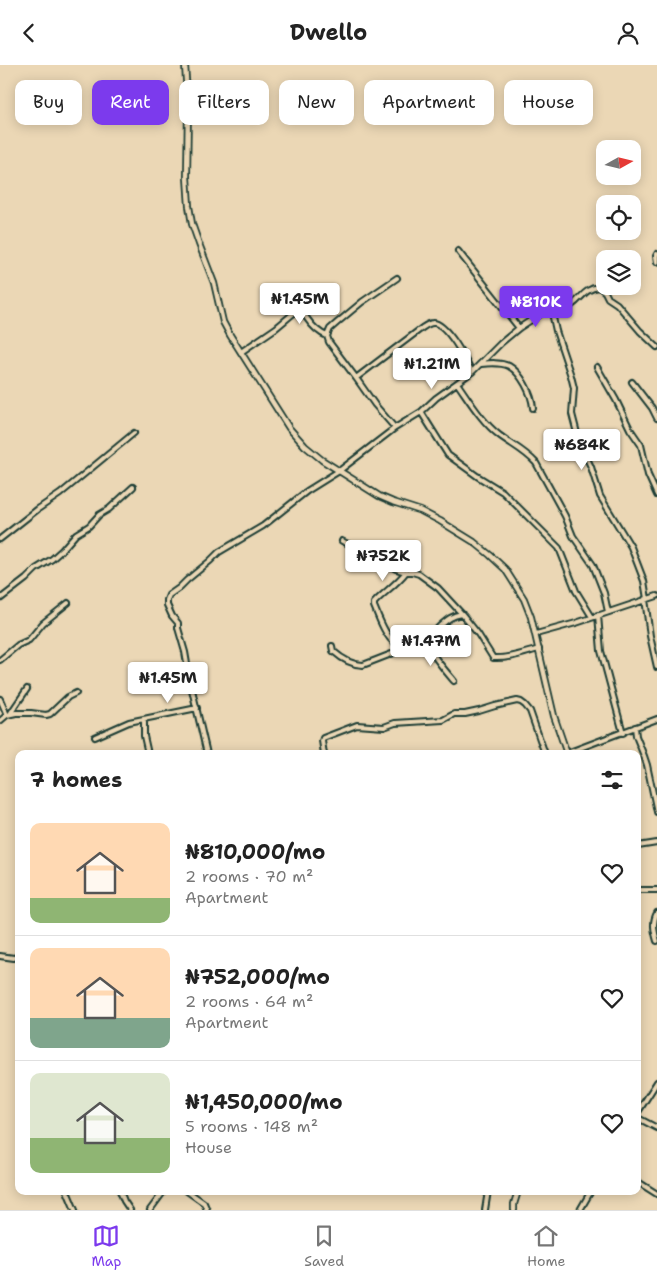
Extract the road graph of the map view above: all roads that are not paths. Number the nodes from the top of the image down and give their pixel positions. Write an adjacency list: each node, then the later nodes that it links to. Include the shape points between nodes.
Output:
1 (185, 65): 12 (street, via 187,177 192,224 214,283 223,322)
2 (458, 251): 9 (street)
3 (657, 254): 4 (street)
4 (657, 262)
5 (396, 278): 10 (street, via 338,322)
6 (294, 293): 7 (street)
7 (300, 307): 10 (street, via 310,322); 12 (street)
8 (552, 313): 9 (street, via 545,311); 11 (street, via 572,305 589,289 599,287); 32 (street, via 573,382 572,414 579,441 600,496 631,547 644,581)
9 (519, 328): 13 (street)
10 (327, 336): 16 (street)
11 (657, 347)
12 (241, 352): 24 (street, via 297,438)
13 (481, 364): 15 (street); 19 (street, via 491,362 510,367 528,389)
14 (597, 367): 26 (street, via 641,445)
15 (472, 372): 16 (street, via 455,343 443,328 433,323); 18 (street)
16 (356, 378): 22 (street)
17 (632, 382): 21 (street)
18 (457, 383): 20 (street); 34 (street, via 498,434 536,463 573,535 593,565)
19 (533, 407)
20 (421, 412): 22 (street); 37 (street, via 448,455 503,492 556,544 576,591)
21 (657, 418)
22 (395, 428): 24 (street)
23 (134, 433): 27 (street)
24 (339, 471): 38 (street, via 379,496 440,521 490,555 505,569 520,592); 49 (street, via 307,491 263,526 218,552 169,595 167,605 178,623)
25 (133, 487): 31 (street, via 76,534 52,559)
26 (657, 495)
27 (0, 539)
28 (342, 541): 29 (street)
29 (406, 572): 35 (street, via 419,573); 41 (street, via 378,598 374,606 392,641)
30 (657, 596): 32 (street)
31 (0, 599)
32 (646, 599): 34 (street); 44 (street)
33 (68, 603): 43 (street, via 42,623 29,640)
34 (608, 612): 36 (street)
35 (462, 614): 39 (street, via 451,617); 42 (street, via 493,658)
36 (598, 615): 37 (street); 55 (street, via 603,661)
37 (592, 617): 38 (street)
38 (536, 633): 42 (street)
39 (430, 638): 41 (street); 45 (street, via 429,647)
40 (332, 646): 41 (street, via 333,651 347,661 363,665)
41 (412, 646)
42 (539, 649): 61 (street, via 554,716)
43 (0, 660)
44 (657, 667)
45 (454, 681)
46 (27, 689): 50 (street)
47 (76, 693): 50 (street, via 50,714 24,712)
48 (0, 699): 50 (street)
49 (197, 708): 51 (street); 58 (street)
50 (9, 715): 53 (street)
51 (144, 719): 56 (street, via 123,724); 57 (street)
52 (657, 719): 54 (street)
53 (0, 721)
54 (635, 727): 55 (street); 63 (street)
55 (622, 733): 62 (street)
56 (95, 737)
57 (147, 750)
58 (206, 750)
59 (323, 750): 60 (street, via 322,738 357,725 384,727 395,723 443,720 454,714 517,701 530,711)
60 (544, 750)
61 (566, 750)
62 (575, 750)
63 (657, 813)
64 (657, 843): 65 (street)
65 (641, 846)
66 (641, 890): 67 (street)
67 (657, 891)
68 (657, 913): 69 (street, via 654,923)
69 (657, 941)
70 (0, 956): 71 (street)
71 (15, 958)
72 (657, 1081): 73 (street)
73 (641, 1107)
74 (641, 1120): 75 (street)
75 (657, 1128)
76 (641, 1184): 77 (street)
77 (657, 1194)
78 (68, 1195): 85 (street)
79 (122, 1195): 86 (street)
80 (161, 1195): 87 (street)
81 (193, 1195): 88 (street, via 204,1203)
82 (487, 1195): 89 (street)
83 (517, 1195): 90 (street)
84 (589, 1195): 91 (street)
85 (75, 1210)
86 (130, 1210)
87 (150, 1210)
88 (206, 1210)
89 (484, 1210)
90 (514, 1210)
91 (580, 1210)

